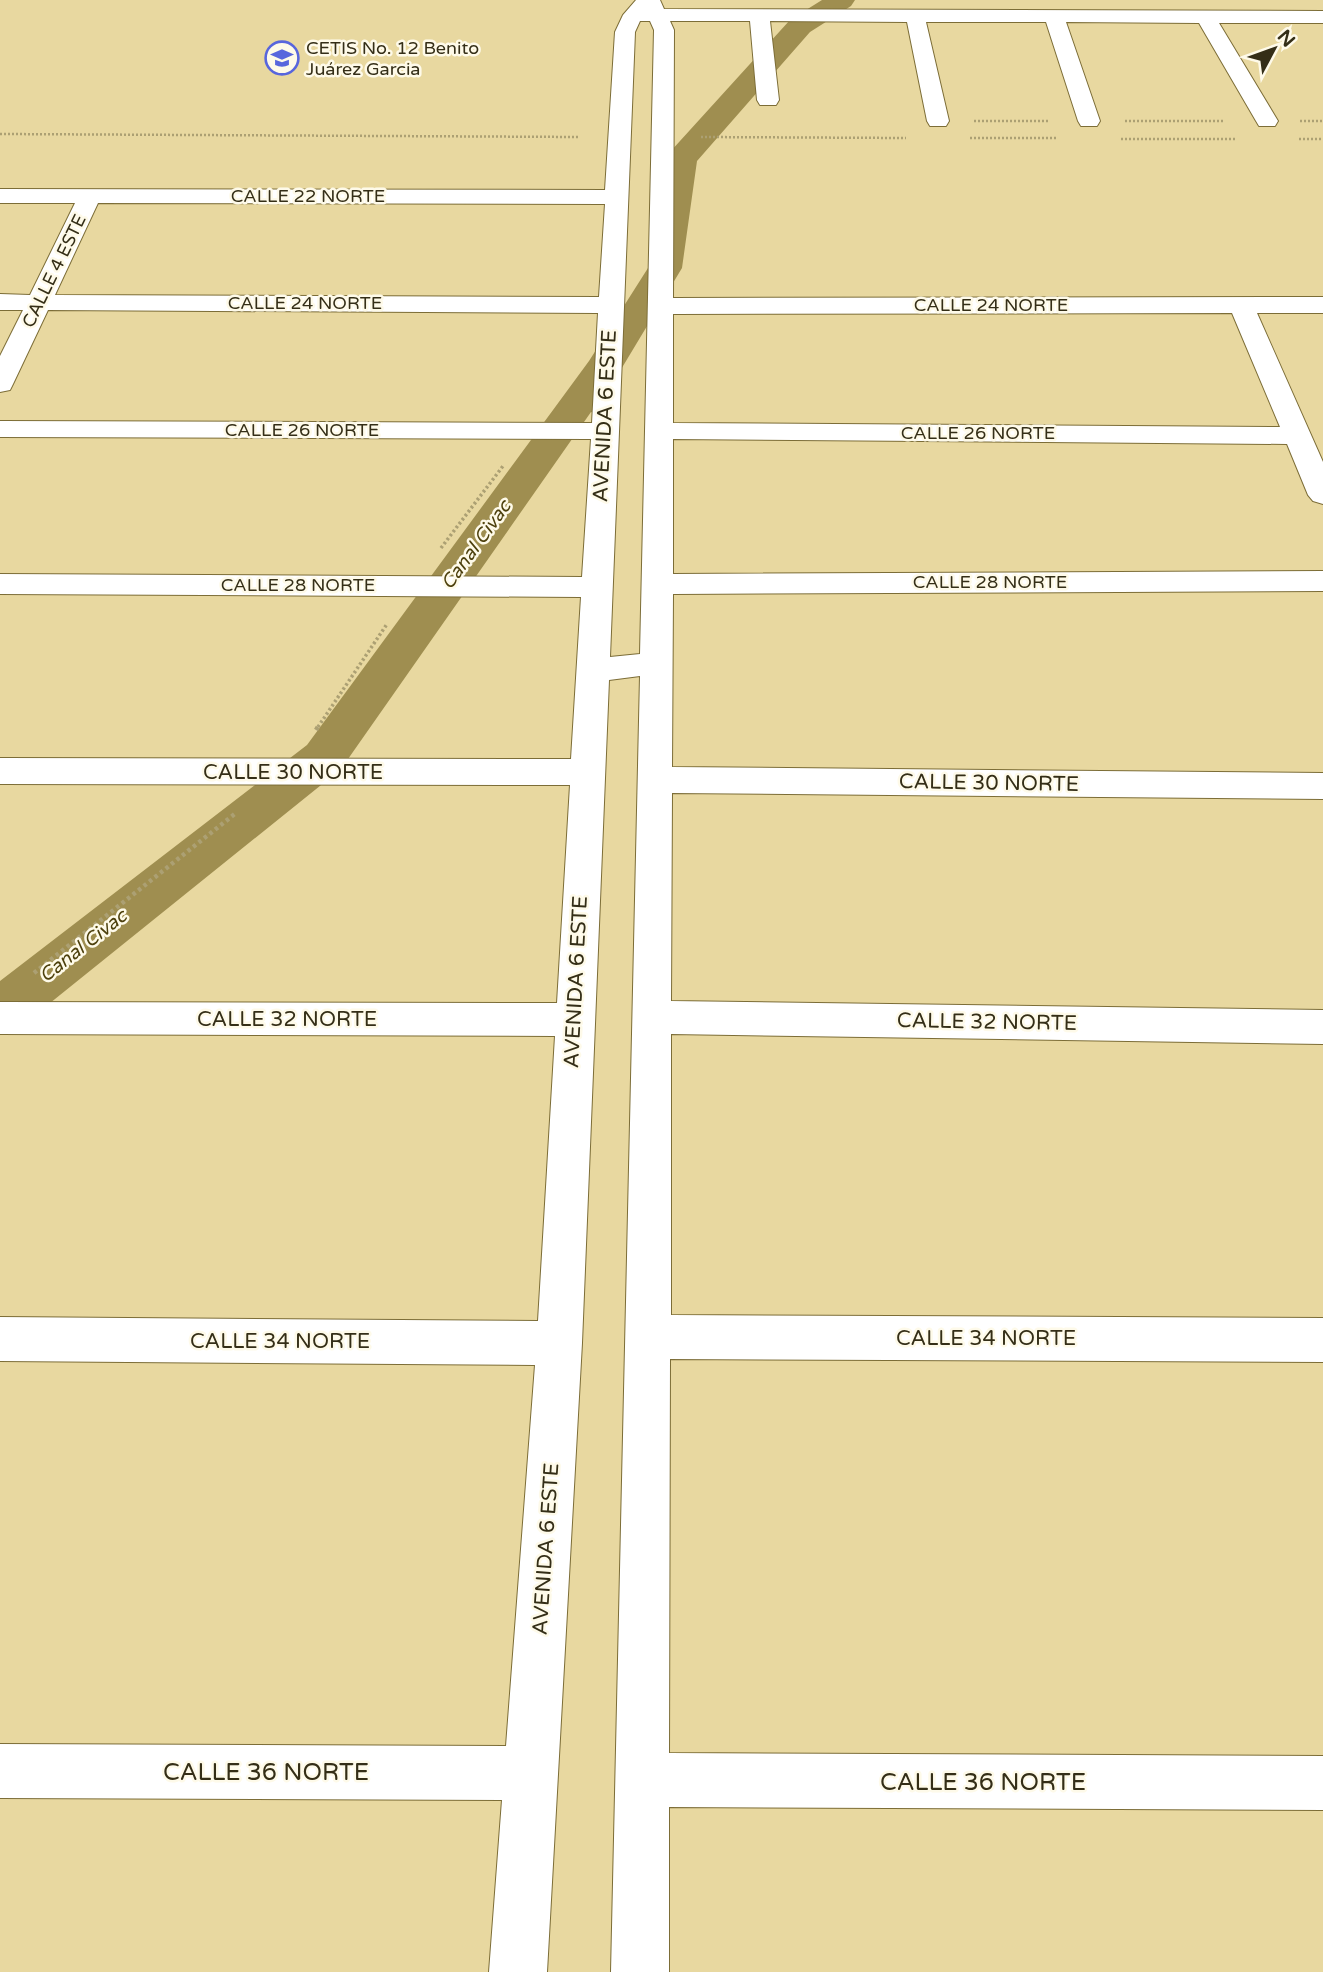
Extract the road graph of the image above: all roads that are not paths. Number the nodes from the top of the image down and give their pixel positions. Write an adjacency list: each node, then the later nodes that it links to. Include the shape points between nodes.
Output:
1 (1116, 7): 5 (street); 6 (street)
2 (647, 8): 3 (street); 12 (street, via 664,30); 13 (street, AVENIDA 6 ESTE, via 625,32)
3 (759, 14): 4 (street); 8 (street)
4 (915, 15): 5 (street); 9 (street)
5 (1054, 16): 10 (street)
6 (1206, 16): 7 (street); 11 (street)
7 (1323, 17)
8 (768, 100)
9 (938, 121)
10 (1089, 121)
11 (1267, 121)
12 (662, 170): 13 (street, CALLE 22 NORTE); 21 (street)
13 (617, 184): 15 (street, CALLE 22 NORTE); 18 (street, AVENIDA 6 ESTE)
14 (0, 195): 15 (street, CALLE 22 NORTE)
15 (90, 196): 17 (street, CALLE 4 ESTE)
16 (0, 302): 17 (street, CALLE 24 NORTE)
17 (39, 303): 18 (street, CALLE 24 NORTE); 22 (street, CALLE 4 ESTE)
18 (611, 304): 25 (street, AVENIDA 6 ESTE)
19 (1241, 305): 20 (street, CALLE 24 NORTE); 21 (street, CALLE 24 NORTE); 26 (street)
20 (1323, 305)
21 (659, 306): 24 (street)
22 (0, 383)
23 (0, 429): 25 (street, CALLE 26 NORTE)
24 (659, 430): 26 (street, CALLE 26 NORTE); 30 (street)
25 (604, 431): 31 (street, AVENIDA 6 ESTE)
26 (1298, 436): 27 (street)
27 (1323, 495)
28 (1323, 581): 30 (street, CALLE 28 NORTE)
29 (0, 584): 31 (street, CALLE 28 NORTE)
30 (657, 584): 32 (street)
31 (596, 587): 33 (street, AVENIDA 6 ESTE)
32 (657, 651): 33 (street); 36 (street)
33 (594, 657): 35 (street, AVENIDA 6 ESTE)
34 (0, 771): 35 (street, CALLE 30 NORTE)
35 (586, 772): 40 (street, AVENIDA 6 ESTE)
36 (654, 780): 37 (street, CALLE 30 NORTE); 38 (street)
37 (1323, 786)
38 (652, 1017): 41 (street, CALLE 32 NORTE); 42 (street)
39 (0, 1018): 40 (street, CALLE 32 NORTE)
40 (574, 1020): 45 (street, AVENIDA 6 ESTE)
41 (1323, 1027)
42 (649, 1337): 44 (street, CALLE 34 NORTE); 48 (street)
43 (0, 1339): 45 (street, CALLE 34 NORTE)
44 (1323, 1340)
45 (559, 1343): 47 (street, AVENIDA 6 ESTE)
46 (0, 1771): 47 (street, CALLE 36 NORTE)
47 (531, 1773): 50 (street, AVENIDA 6 ESTE)
48 (642, 1780): 49 (street, CALLE 36 NORTE); 51 (street)
49 (1323, 1783)
50 (519, 1972)
51 (640, 1972)

